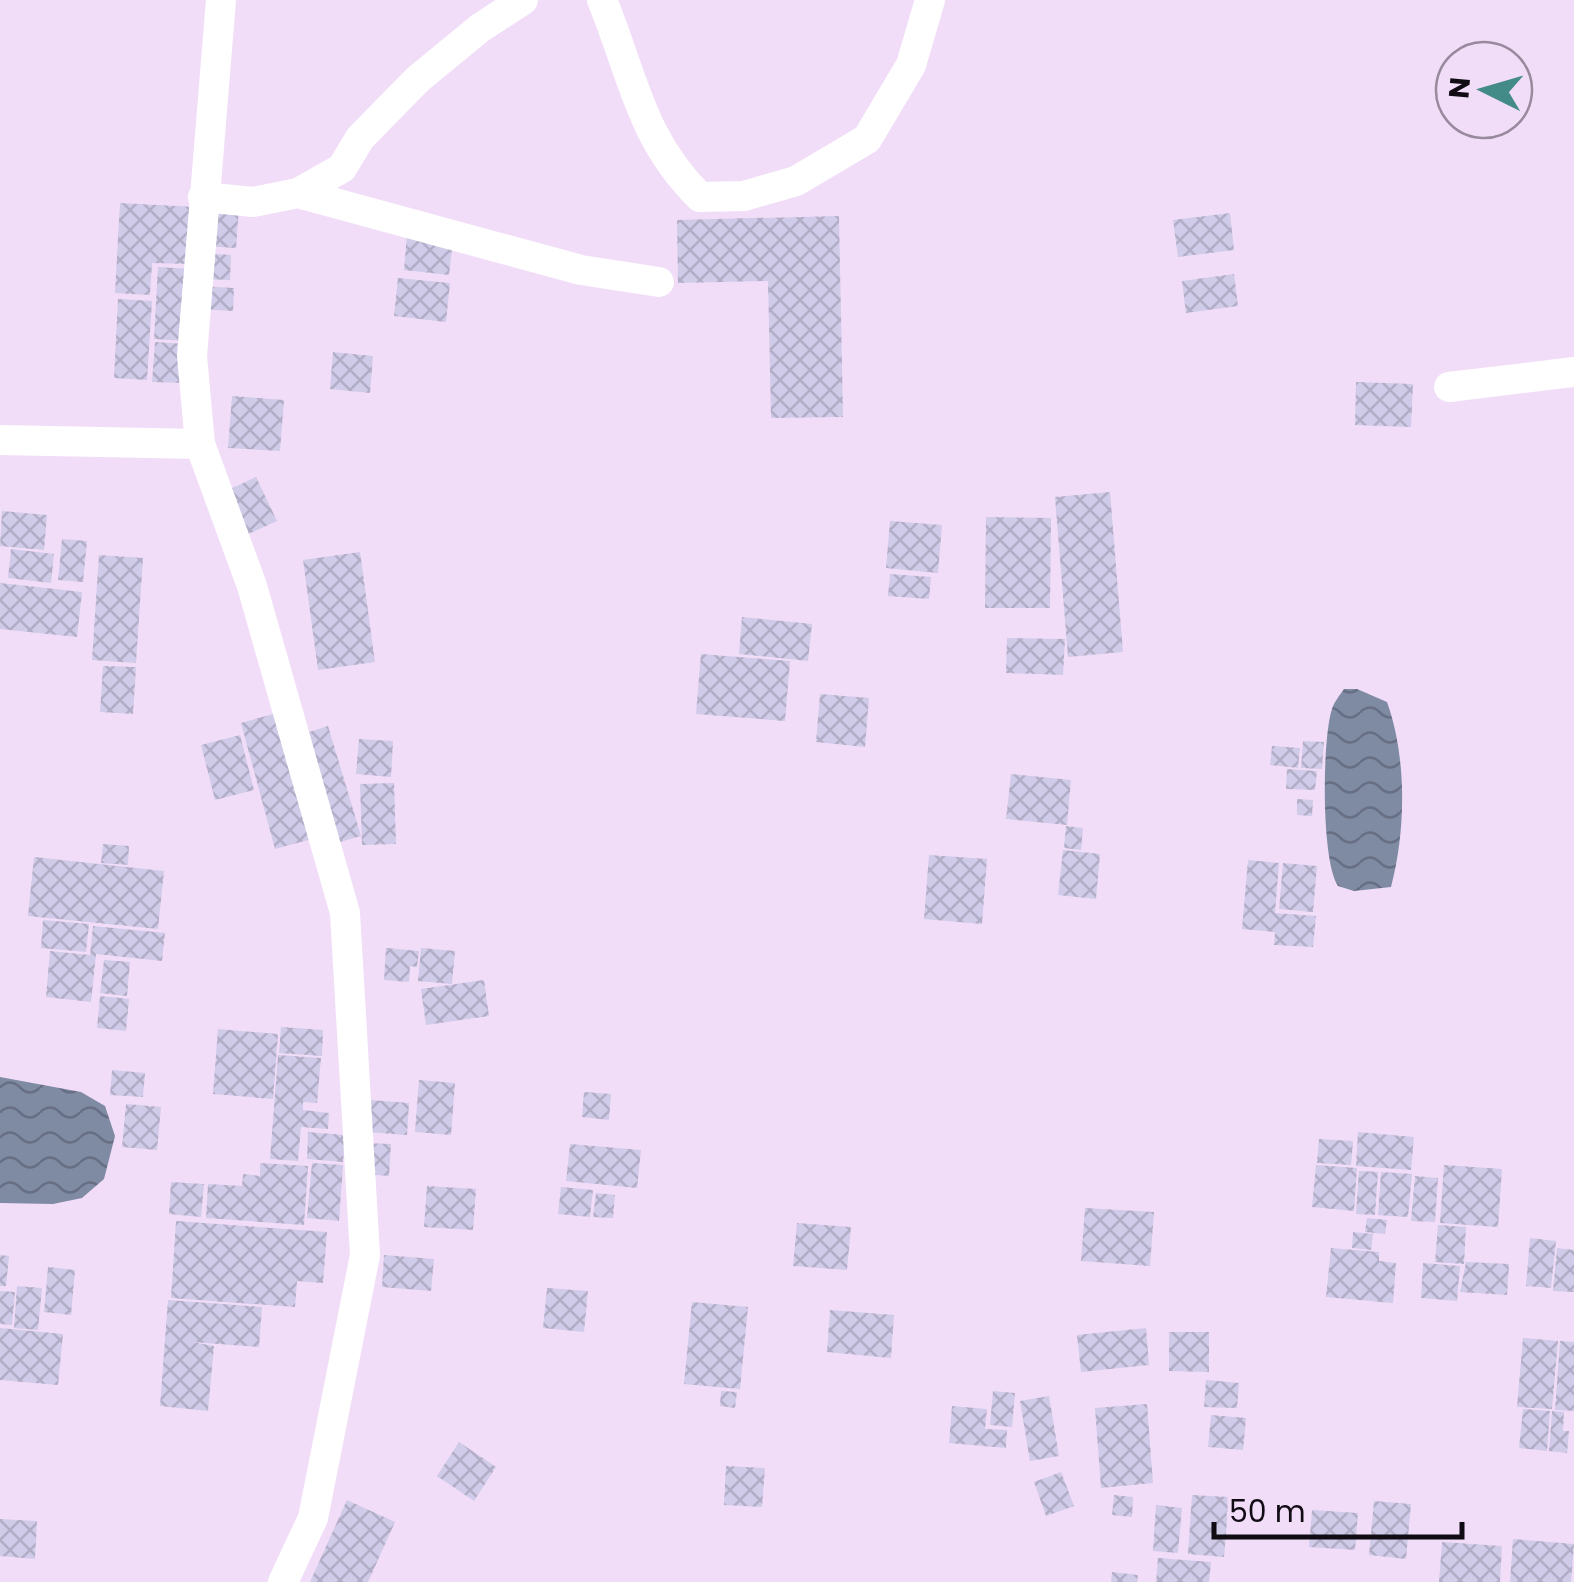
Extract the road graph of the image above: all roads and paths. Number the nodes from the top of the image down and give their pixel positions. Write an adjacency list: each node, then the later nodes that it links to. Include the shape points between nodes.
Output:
1 (221, 0): 6 (street)
2 (523, 0): 5 (street, via 418,79 360,138 342,168)
3 (602, 0): 4 (street, via 647,124 669,166 700,197 744,196 796,181 867,139 912,65)
4 (930, 0)
5 (298, 194): 6 (street, via 253,202); 7 (street, via 581,270)
6 (203, 198): 11 (street, via 192,356)
7 (659, 282)
8 (1574, 372): 9 (street)
9 (1449, 387)
10 (0, 440): 11 (street)
11 (200, 444): 12 (street, via 252,586 345,913 365,1255 313,1518)
12 (283, 1582)

